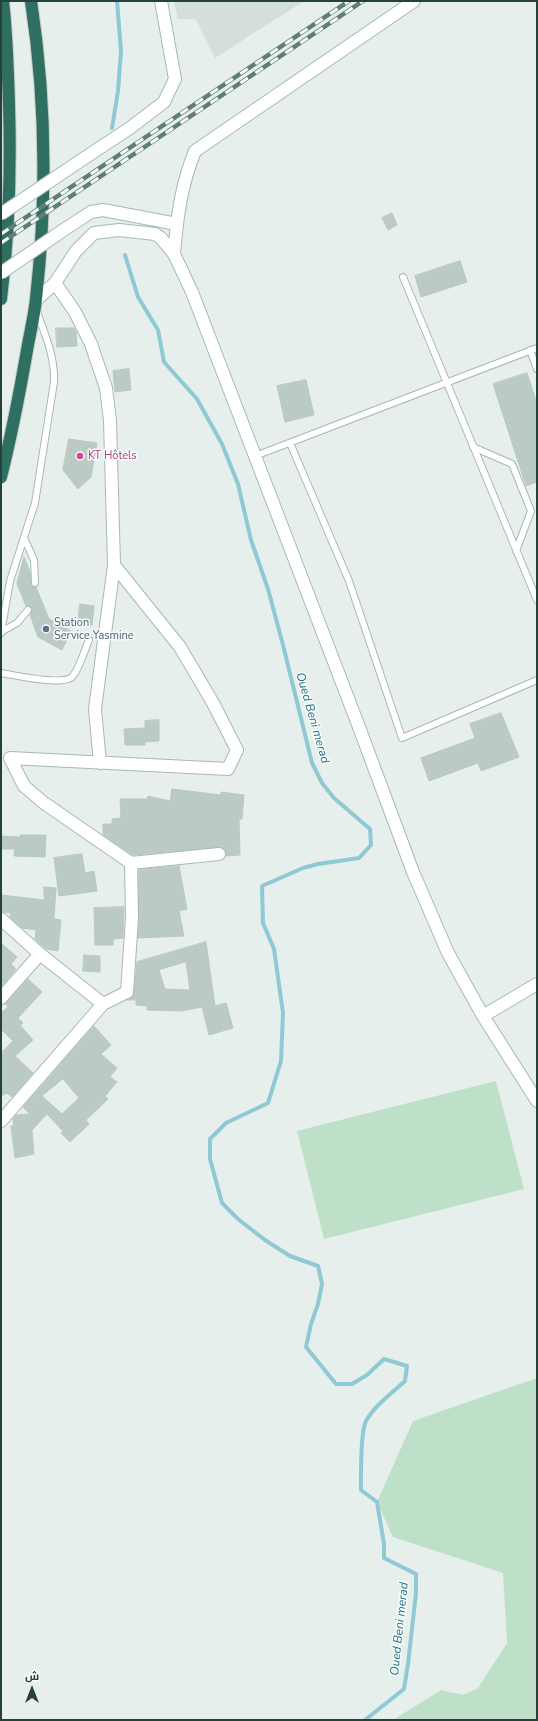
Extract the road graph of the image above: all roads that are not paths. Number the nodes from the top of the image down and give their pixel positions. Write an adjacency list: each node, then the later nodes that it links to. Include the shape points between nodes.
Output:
1 (3, 1): 6 (highway)
2 (31, 1): 14 (highway, via 44,119 42,228)
3 (161, 1): 7 (street, bridge, via 175,79 164,102 130,128)
4 (414, 1): 8 (street, via 194,151 186,171 178,206)
5 (1, 49): 6 (highway)
6 (8, 68): 13 (highway, via 10,164 7,249)
7 (1, 214)
8 (177, 224): 9 (street); 10 (street, bridge, via 103,210 91,212)
9 (174, 254): 12 (street, via 155,234 119,230 94,233 76,251); 21 (street, via 192,292)
10 (1, 273)
11 (403, 277): 18 (lane)
12 (55, 283): 14 (street); 25 (street, via 76,312 91,344 106,388 110,420)
13 (1, 299)
14 (36, 303): 22 (highway, via 14,425); 23 (lane, via 55,372 38,487)
15 (537, 348): 16 (lane)
16 (530, 350): 17 (lane); 18 (lane)
17 (537, 368)
18 (446, 383): 19 (lane); 20 (lane)
19 (290, 443): 21 (lane); 32 (lane, via 349,581 402,738)
20 (473, 447): 24 (lane); 24 (lane, via 512,464 531,511)
21 (255, 456): 41 (street, via 413,872 448,953)
22 (1, 477)
23 (24, 538): 26 (lane, via 34,560); 29 (lane, via 10,581)
24 (516, 551): 27 (lane)
25 (114, 565): 33 (street, via 95,709); 33 (street, via 180,646 237,750 228,769)
26 (34, 583)
27 (537, 600)
28 (28, 610): 29 (lane, via 17,623)
29 (1, 633)
30 (89, 640): 31 (lane, via 75,673 68,679 57,681)
31 (1, 673)
32 (537, 680)
33 (100, 763): 35 (street, via 10,758 24,786 44,803)
34 (219, 854): 35 (street)
35 (131, 862): 40 (street, via 132,918 127,992)
36 (1, 919): 37 (street)
37 (40, 954): 39 (street); 40 (street)
38 (537, 984): 41 (street)
39 (1, 998)
40 (103, 1004): 43 (street)
41 (483, 1016): 42 (street)
42 (537, 1101)
43 (1, 1121)

